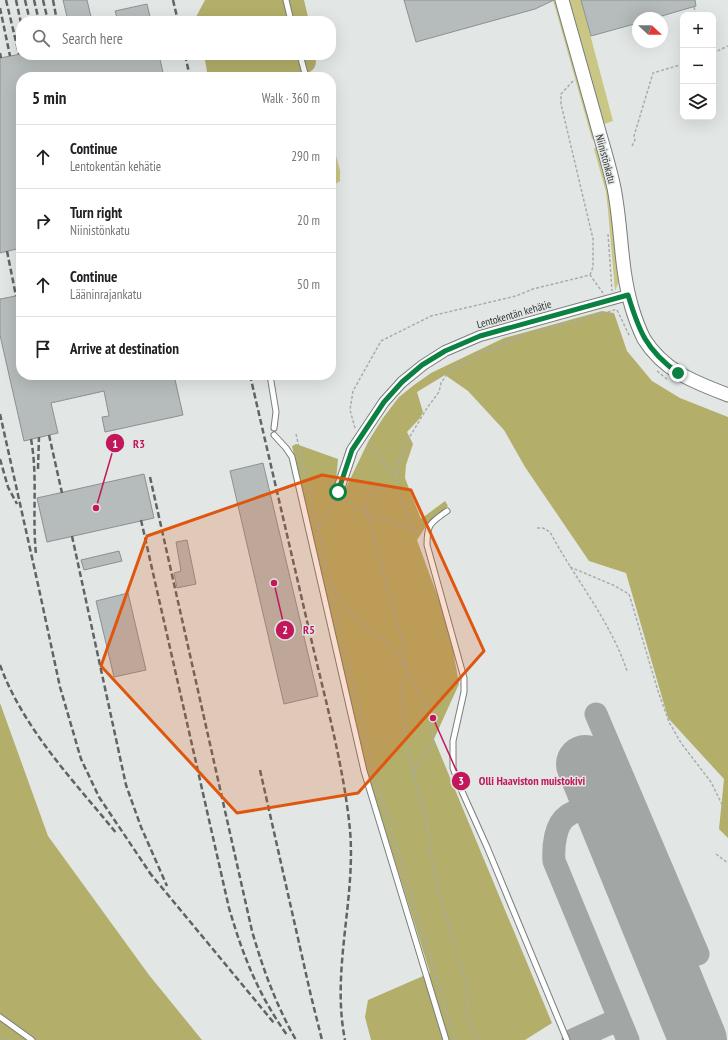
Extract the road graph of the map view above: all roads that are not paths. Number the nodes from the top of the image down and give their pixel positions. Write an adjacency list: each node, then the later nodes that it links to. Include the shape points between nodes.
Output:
1 (286, 0): 3 (lane)
2 (562, 0): 6 (street, Niinistönkatu, via 614,187)
3 (290, 16)
4 (301, 60): 5 (lane)
5 (305, 72)
6 (628, 295): 8 (street, Niinistönkatu, via 644,338 665,364 691,380); 11 (street, Lentokentän kehätie, via 480,336 445,351 422,365 384,402 352,450)
7 (271, 380): 9 (lane, via 276,412)
8 (728, 395)
9 (274, 428)
10 (274, 435): 15 (lane, via 292,457 364,772)
11 (338, 492)
12 (447, 511): 16 (lane, via 433,521 427,532 427,545 464,678 464,692 453,741 453,768)
13 (0, 1017): 14 (lane)
14 (32, 1040)
15 (446, 1040)
16 (567, 1040)

